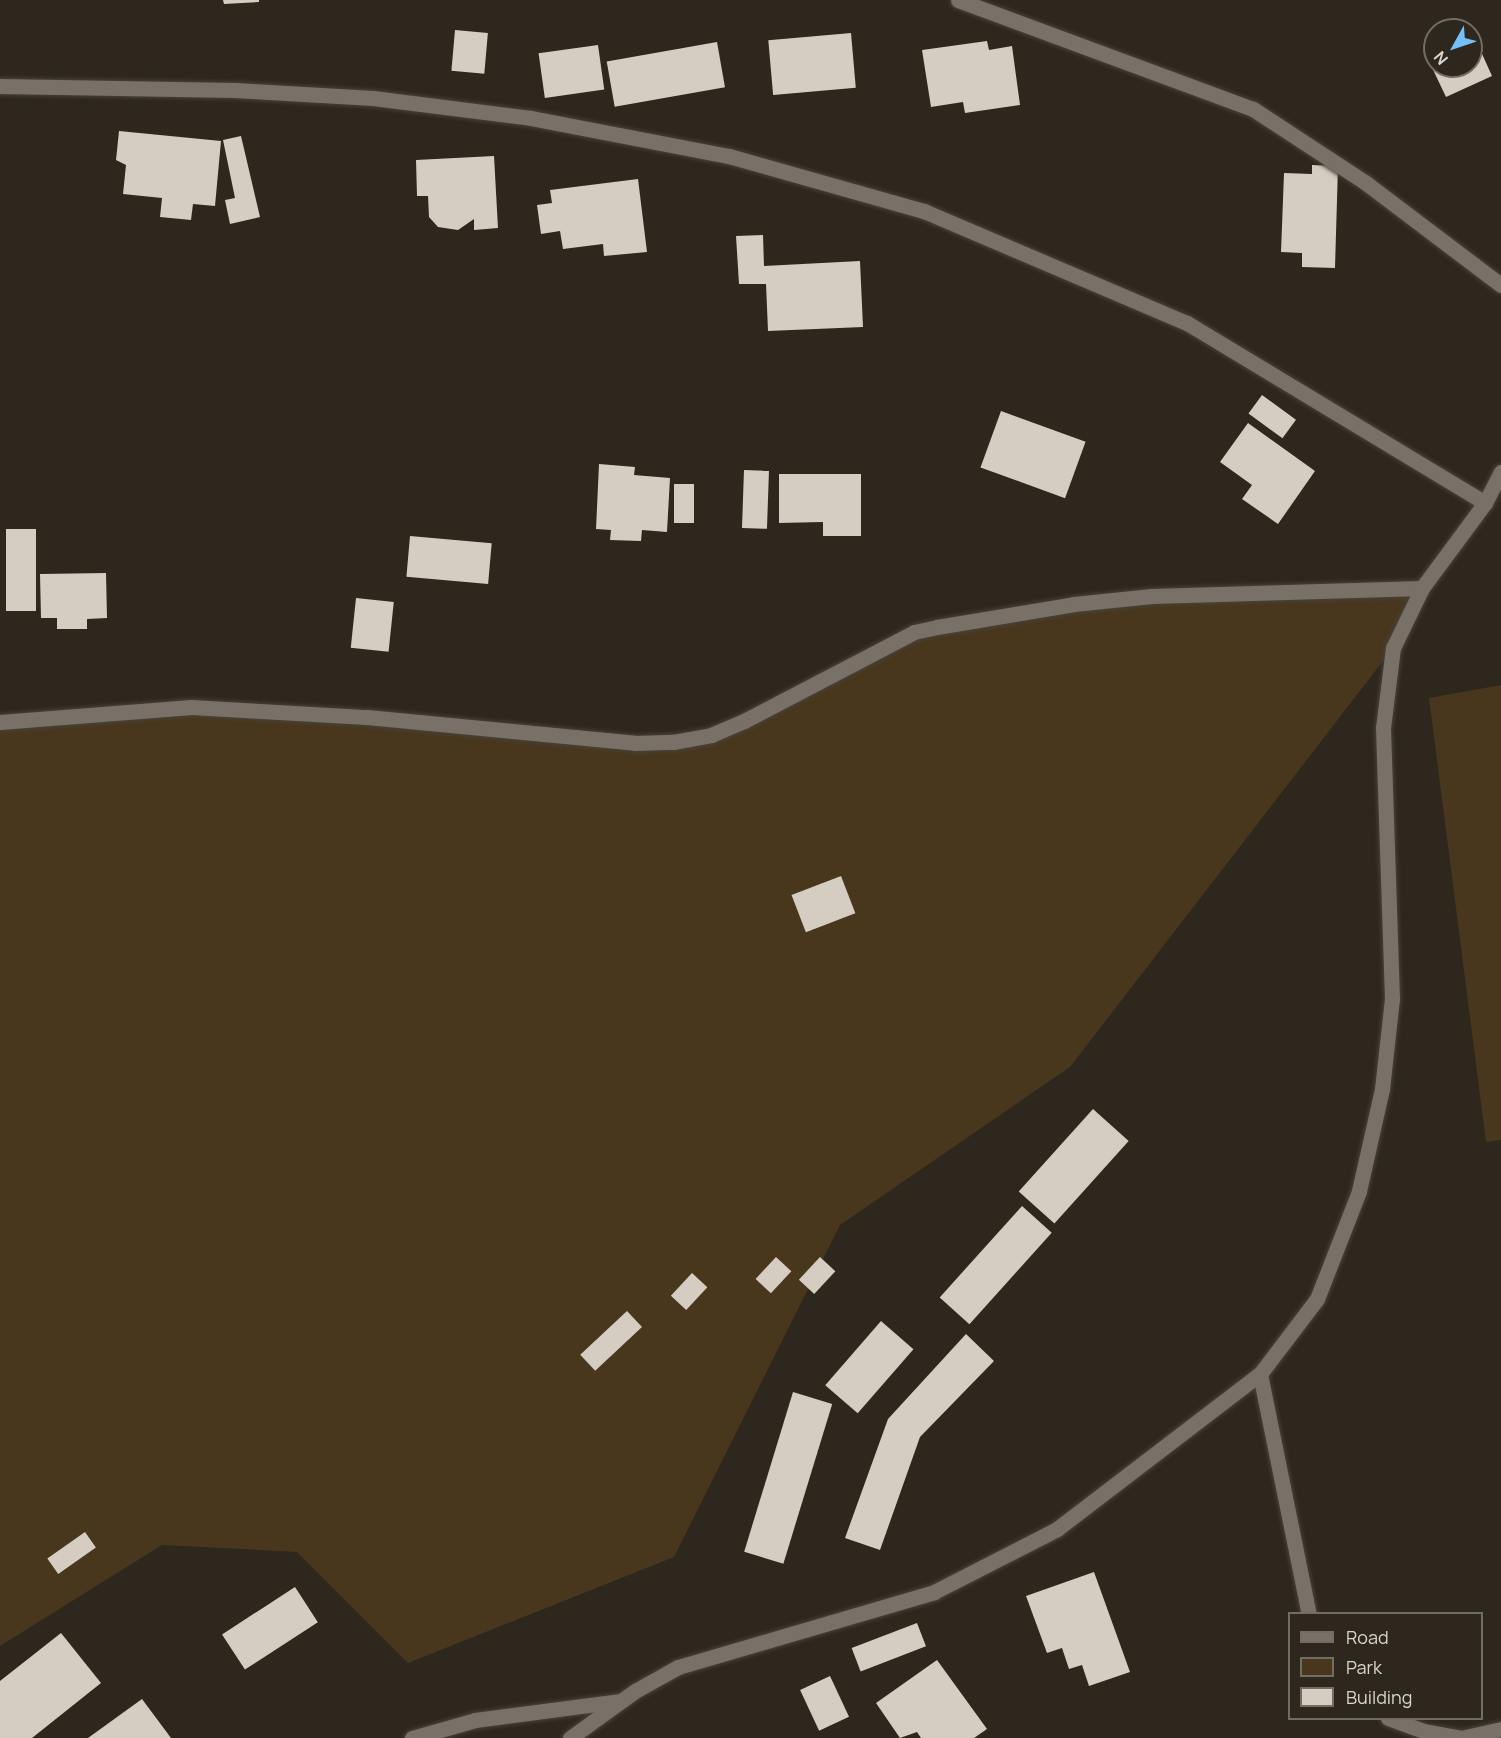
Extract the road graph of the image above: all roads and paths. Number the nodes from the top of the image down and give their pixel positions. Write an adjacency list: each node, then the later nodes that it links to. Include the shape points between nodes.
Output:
1 (958, 0): 3 (street, via 1253,109 1366,183)
2 (0, 86): 5 (street, via 235,90 373,98 531,118 729,156 924,211 1187,323)
3 (1501, 285)
4 (1501, 472): 5 (street)
5 (1485, 503): 6 (street)
6 (1422, 588): 7 (street, via 1152,596 1074,604 937,627 914,632 744,722 711,735 673,742 635,743 367,717 191,707); 8 (street, via 1393,648 1383,728 1392,999 1382,1089 1359,1191 1317,1299)
7 (0, 723)
8 (1260, 1374): 9 (street); 10 (street, via 1057,1529 955,1582 934,1592 678,1667)
9 (1309, 1612)
10 (620, 1701): 13 (street, via 476,1720); 14 (street)
11 (1391, 1720): 12 (street, via 1461,1738)
12 (1501, 1730)
13 (412, 1738)
14 (570, 1738)

